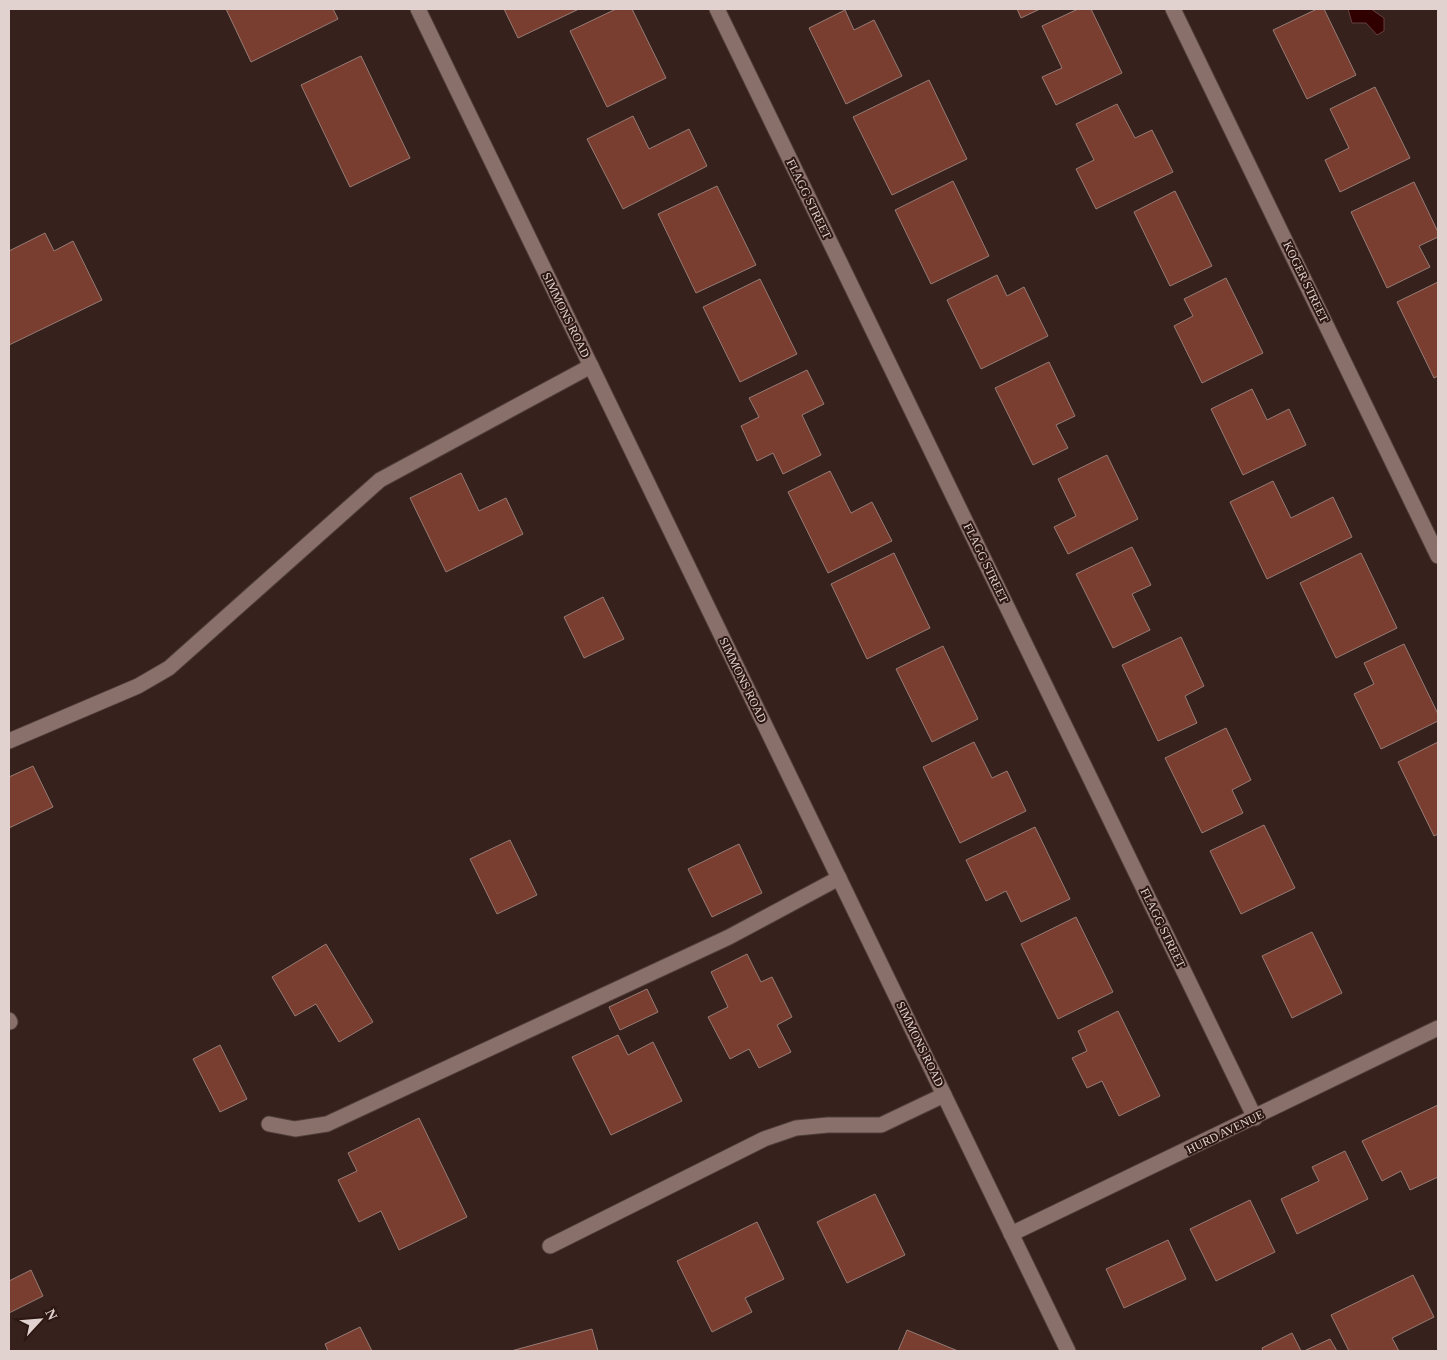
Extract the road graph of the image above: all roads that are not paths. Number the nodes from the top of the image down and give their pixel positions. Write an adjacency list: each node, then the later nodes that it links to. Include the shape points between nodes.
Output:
1 (418, 9): 4 (street, SIMMONS ROAD)
2 (717, 9): 10 (street, FLAGG STREET)
3 (1173, 9): 5 (street, KOGER STREET)
4 (591, 366): 6 (street, via 380,480 169,668 138,686); 7 (street, SIMMONS ROAD)
5 (1438, 556)
6 (9, 741)
7 (839, 878): 9 (street, SIMMONS ROAD); 11 (street, via 729,937 327,1124 295,1130)
8 (1438, 1028): 10 (street, HURD AVENUE)
9 (944, 1095): 12 (street, SIMMONS ROAD); 13 (street, via 881,1125 796,1128 764,1139)
10 (1255, 1118): 12 (street, HURD AVENUE)
11 (269, 1124)
12 (1011, 1234): 14 (street, SIMMONS ROAD)
13 (550, 1246)
14 (1068, 1351)

